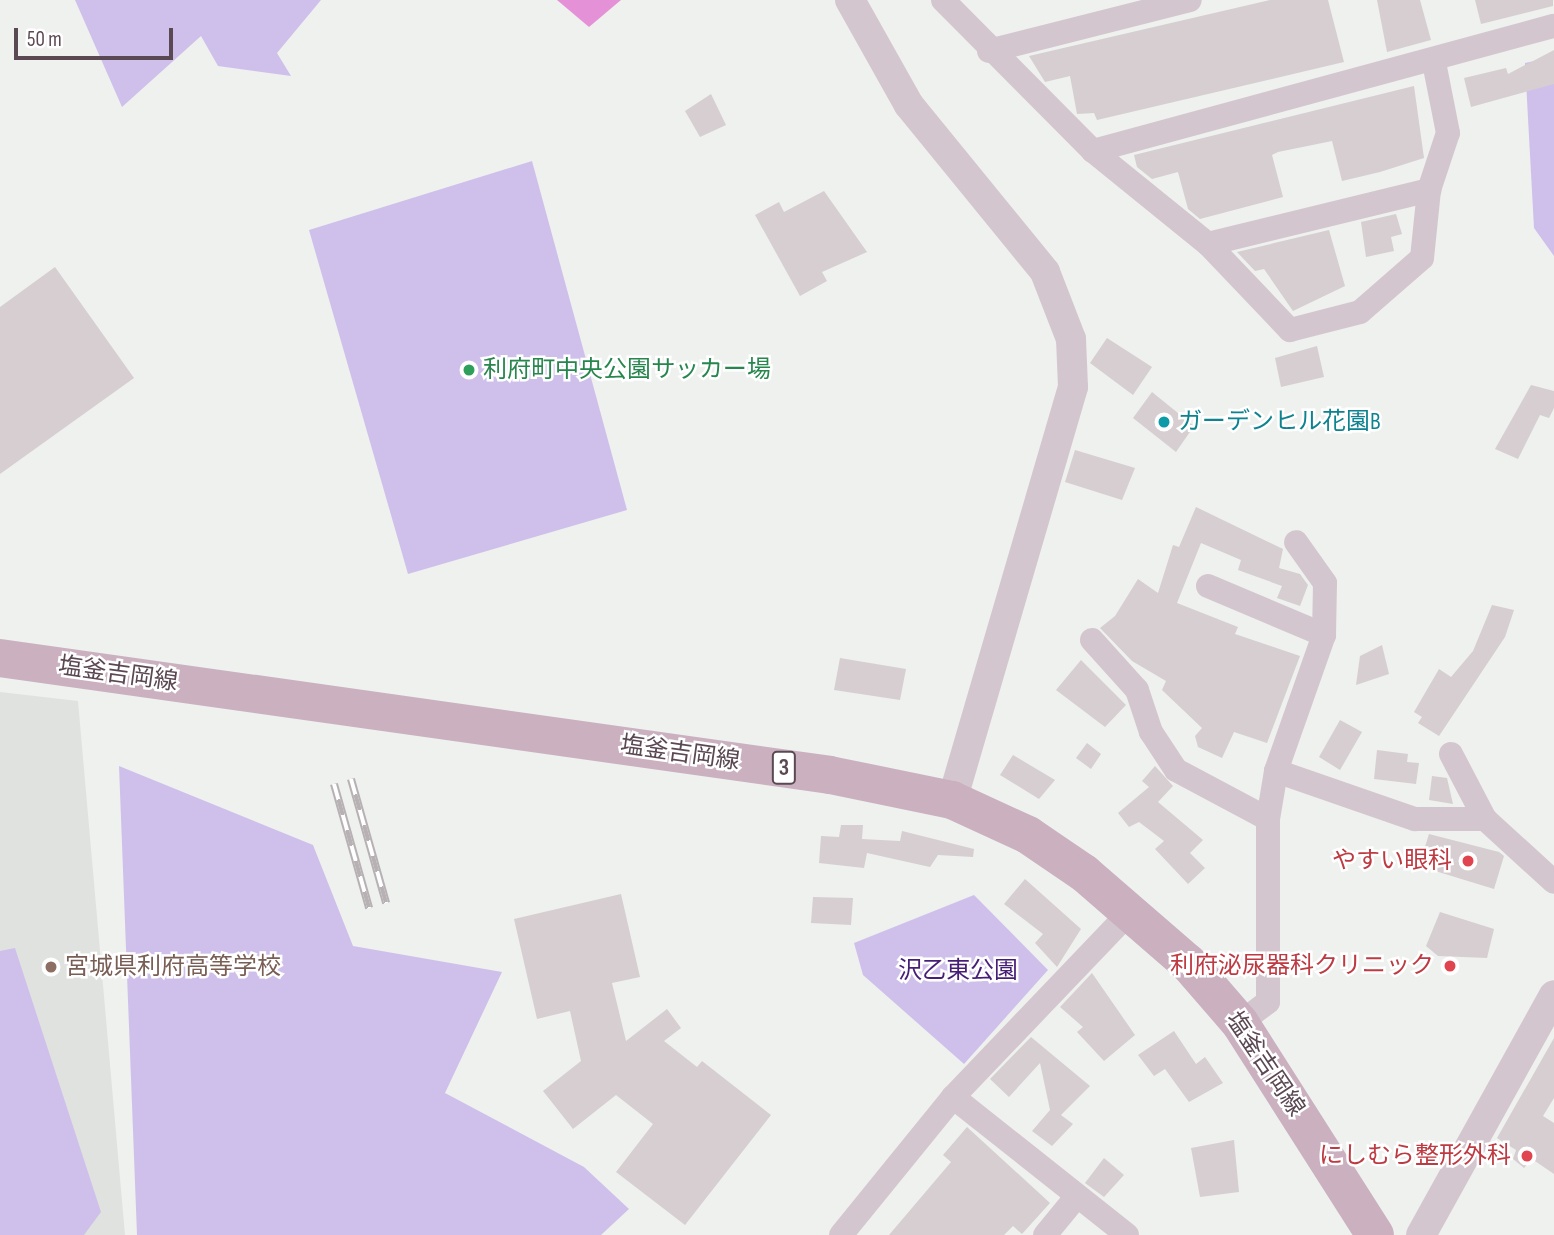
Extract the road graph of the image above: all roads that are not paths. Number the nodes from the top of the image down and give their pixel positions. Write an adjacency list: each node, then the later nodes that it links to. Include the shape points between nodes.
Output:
1 (850, 0): 17 (street, via 909,105 1045,272 1071,340 1073,387)
2 (943, 0): 5 (street)
3 (1190, 0): 5 (street)
4 (1554, 26): 6 (street)
5 (989, 51): 7 (street)
6 (1434, 62): 7 (street); 8 (street, via 1448,133)
7 (1093, 151): 9 (street)
8 (1429, 190): 9 (street); 9 (street, via 1422,258 1360,312 1290,330)
9 (1208, 244)
10 (1296, 542): 12 (street, via 1325,583)
11 (1208, 586): 12 (street)
12 (1324, 635): 16 (street)
13 (1092, 640): 18 (street, via 1137,690 1151,732 1176,770)
14 (0, 658): 17 (main road, 塩釜吉岡線 / 3, via 830,775)
15 (1451, 754): 19 (street)
16 (1276, 771): 18 (street); 19 (street, via 1415,819)
17 (952, 800): 21 (main road, 塩釜吉岡線 / 3, via 1028,835)
18 (1268, 819): 23 (street, via 1268,1002)
19 (1485, 819): 20 (street)
20 (1554, 883)
21 (1130, 912): 23 (main road, 塩釜吉岡線 / 3); 24 (street)
22 (1554, 995): 30 (street)
23 (1240, 1023): 29 (main road, 塩釜吉岡線 / 3)
24 (953, 1097): 25 (street); 26 (street)
25 (1077, 1196): 27 (street); 28 (street)
26 (841, 1235)
27 (1045, 1235)
28 (1127, 1235)
29 (1376, 1235)
30 (1422, 1235)

